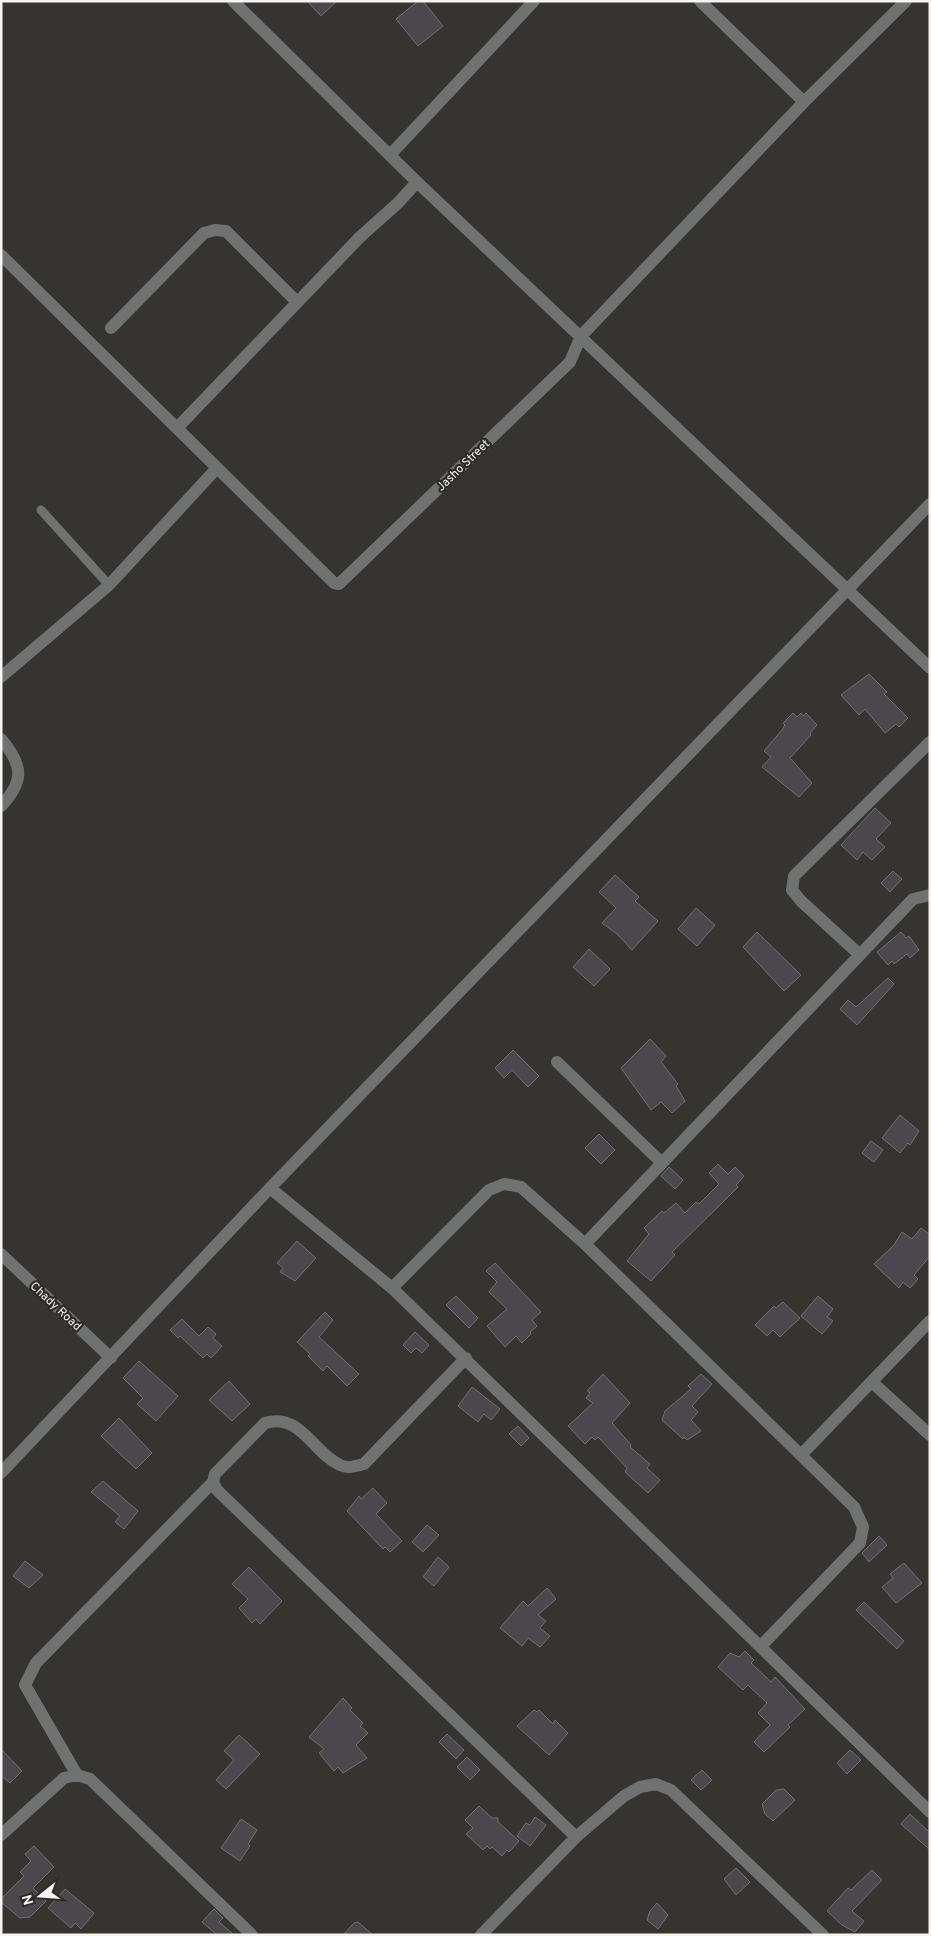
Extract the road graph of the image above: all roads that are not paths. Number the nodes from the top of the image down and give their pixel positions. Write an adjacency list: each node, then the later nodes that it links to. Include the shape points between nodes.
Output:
1 (233, 1): 6 (street)
2 (534, 1): 6 (street)
3 (700, 1): 5 (street)
4 (906, 1): 5 (street)
5 (804, 102): 11 (street)
6 (390, 155): 7 (street)
7 (417, 182): 9 (street); 11 (street)
8 (2, 257): 12 (street)
9 (297, 302): 10 (street, via 226,231 215,230 204,233); 12 (street)
10 (112, 328)
11 (581, 336): 13 (street, Jasho Street, via 570,362 343,582 334,583); 17 (street)
12 (177, 428): 13 (street)
13 (217, 468): 16 (street)
14 (930, 504): 17 (street)
15 (41, 510): 16 (lane)
16 (109, 585): 19 (street)
17 (847, 588): 18 (street); 27 (street)
18 (930, 668)
19 (1, 677)
20 (1, 739): 22 (street, via 11,750 18,768 18,783 15,792)
21 (930, 742): 24 (street, via 794,876 792,890 801,901)
22 (1, 806)
23 (930, 895): 24 (street, via 913,899)
24 (860, 955): 26 (street)
25 (557, 1062): 26 (street)
26 (662, 1163): 28 (street)
27 (270, 1188): 30 (street); 32 (street)
28 (585, 1244): 30 (street, via 521,1187 504,1184 490,1190); 36 (street)
29 (1, 1254): 32 (street, Chady Road)
30 (392, 1288): 33 (street)
31 (930, 1322): 34 (street)
32 (111, 1358): 37 (street)
33 (466, 1358): 38 (street, via 364,1464 340,1465 288,1422 275,1420 265,1423 215,1474); 39 (street)
34 (872, 1382): 35 (street); 36 (street)
35 (930, 1435)
36 (801, 1455): 39 (street, via 854,1507 863,1527 860,1543)
37 (1, 1473)
38 (213, 1482): 40 (street, via 36,1663 25,1685); 43 (street, via 217,1490)
39 (761, 1646): 41 (street)
40 (77, 1775): 42 (street, via 64,1778); 44 (street, via 90,1779)
41 (930, 1812)
42 (1, 1835)
43 (576, 1838): 45 (street); 46 (street, via 624,1796 640,1787 656,1784 671,1790)
44 (252, 1935)
45 (481, 1935)
46 (824, 1935)

